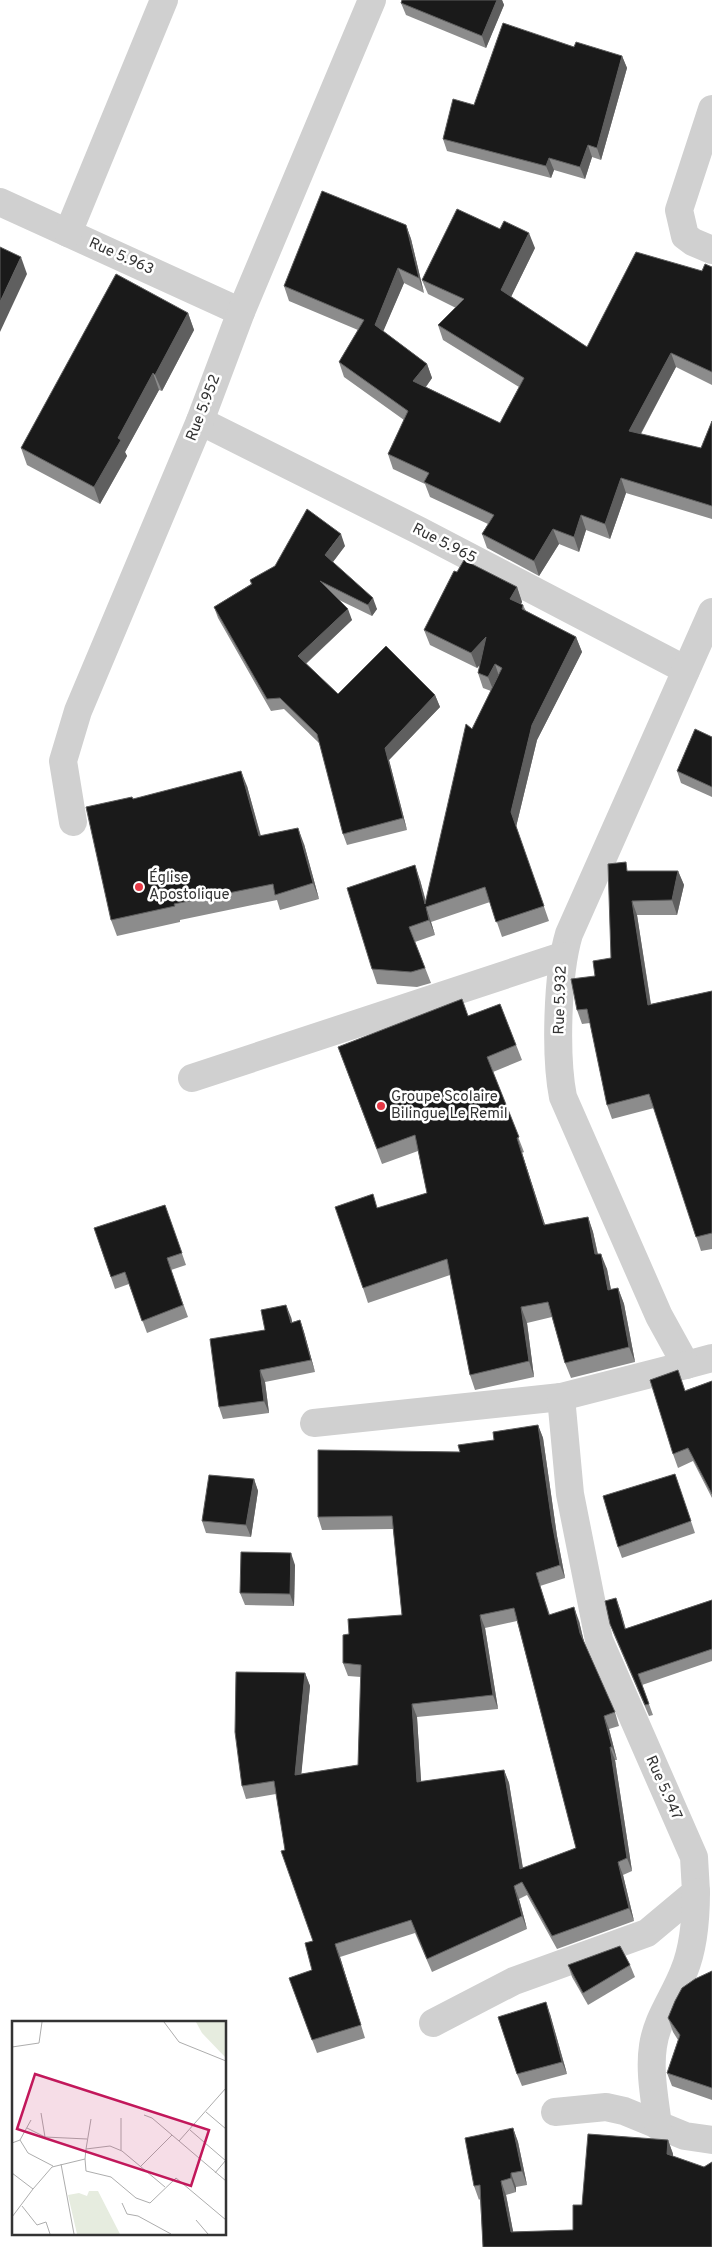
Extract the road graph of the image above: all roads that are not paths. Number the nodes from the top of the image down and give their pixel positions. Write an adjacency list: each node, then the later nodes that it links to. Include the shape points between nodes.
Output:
1 (164, 0): 5 (street)
2 (372, 0): 7 (street, Rue 5.952)
3 (712, 109): 6 (street, via 679,210 685,236)
4 (0, 202): 5 (street, Rue 5.963)
5 (68, 233): 7 (street, Rue 5.963)
6 (712, 250)
7 (241, 312): 8 (street, Rue 5.952)
8 (200, 421): 10 (street, Rue 5.965); 11 (street, Rue 5.952, via 73,728 63,761)
9 (712, 612): 10 (street, Rue 5.932)
10 (686, 670): 12 (street, Rue 5.932)
11 (73, 822)
12 (562, 956): 13 (street); 14 (street, Rue 5.932, via 558,1072 563,1097 660,1316)
13 (192, 1078)
14 (699, 1361): 15 (street)
15 (561, 1397): 16 (street); 17 (street, Rue 5.947, via 570,1494 599,1640 694,1857)
16 (314, 1423)
17 (696, 1892): 18 (street, via 647,1933 514,1981); 20 (street, Rue 5.947, via 696,1916 685,1969 659,2021 653,2047)
18 (433, 2023)
19 (555, 2112): 20 (street, via 606,2107)
20 (658, 2126): 21 (street, via 685,2136)
21 (712, 2140)

